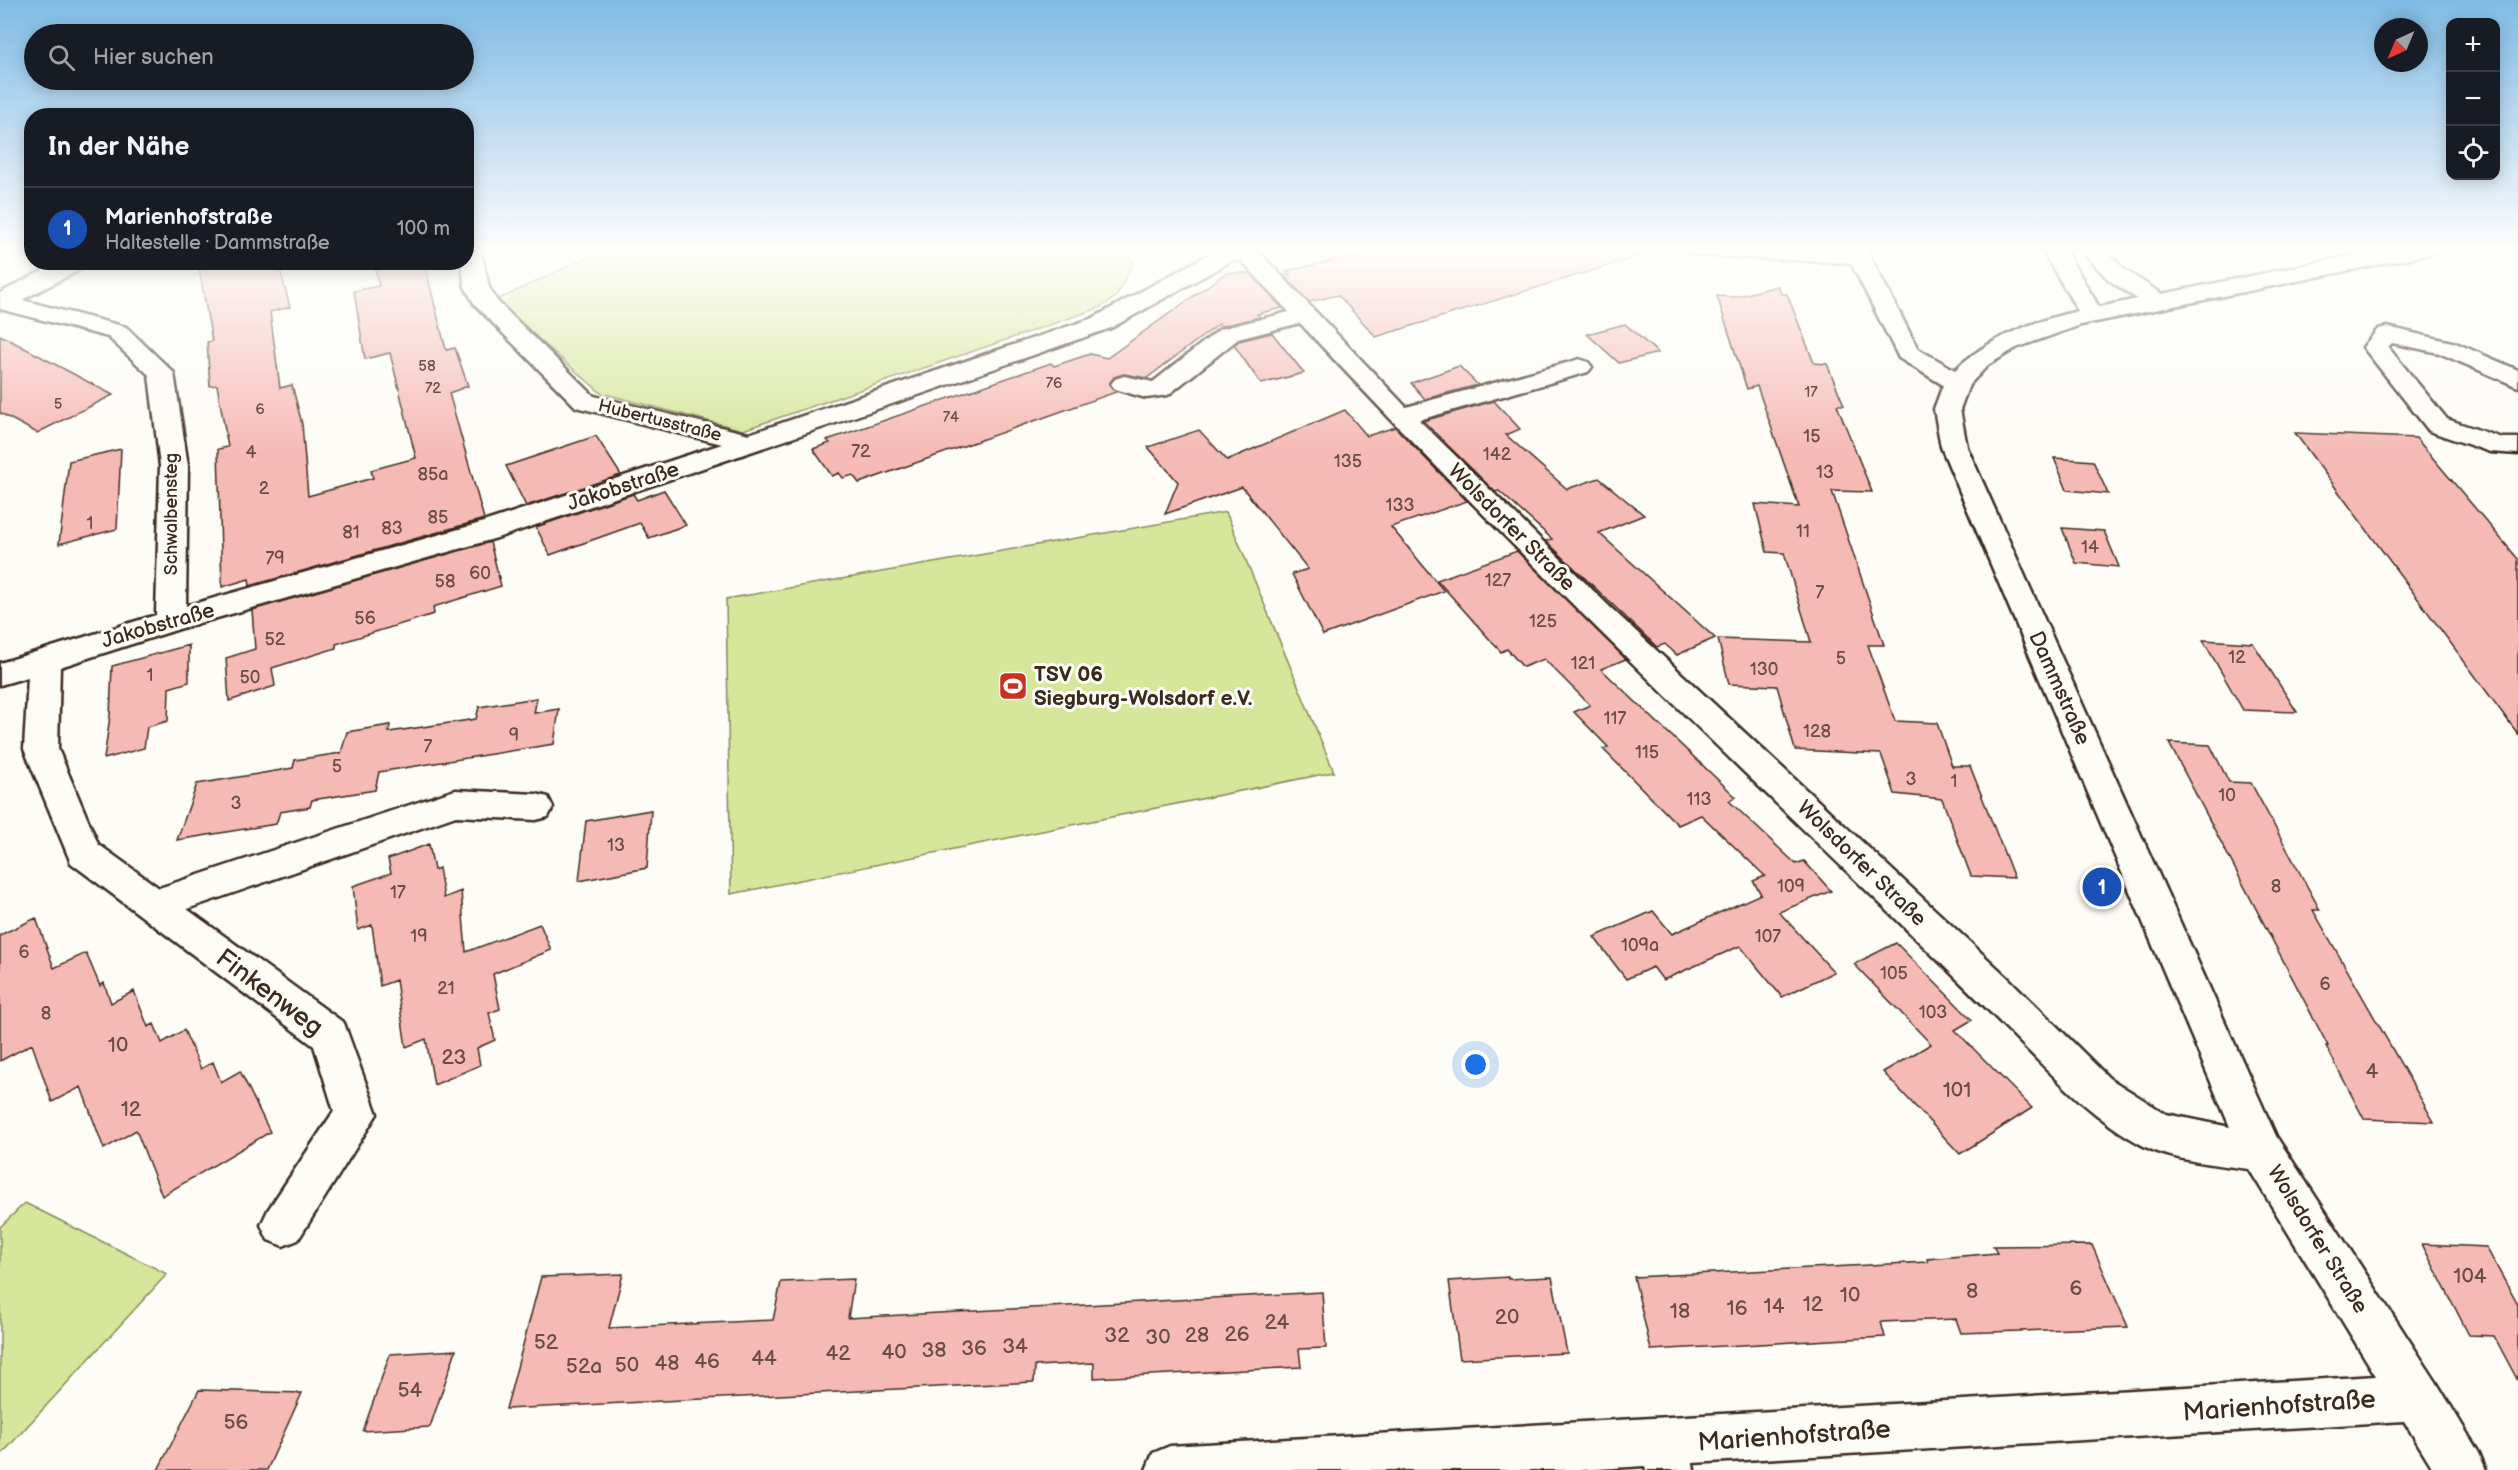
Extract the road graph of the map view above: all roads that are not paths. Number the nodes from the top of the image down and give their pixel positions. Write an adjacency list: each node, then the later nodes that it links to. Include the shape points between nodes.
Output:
1 (57, 317): 15 (street, Schwalbensteg, via 117,332 161,374 174,466)
2 (500, 317): 13 (street, Hubertusstraße, via 585,402)
3 (1115, 317): 13 (street, Jakobstraße)
4 (1298, 317): 11 (street, via 1229,334 1159,390)
5 (1306, 317): 12 (street, Wolsdorfer Straße)
6 (1889, 317): 10 (street, via 1908,353)
7 (2088, 317): 10 (street, via 2007,343 1979,360)
8 (1579, 367): 12 (street)
9 (2518, 379): 14 (street, via 2447,348 2387,334 2375,347 2438,425 2499,446)
10 (1957, 382): 20 (street, Dammstraße, via 1947,410 1954,447)
11 (1124, 384)
12 (1401, 417): 20 (street, Wolsdorfer Straße, via 1601,616 2095,1091 2157,1132)
13 (752, 443): 15 (street, Jakobstraße, via 487,531)
14 (2518, 446)
15 (171, 621): 16 (street, Jakobstraße)
16 (45, 659): 17 (street, Jakobstraße); 19 (street, Finkenweg, via 41,749 84,854)
17 (0, 674)
18 (536, 807): 19 (street, via 454,803)
19 (154, 906): 21 (street, Finkenweg, via 330,1035 356,1114)
20 (2261, 1150): 22 (street, Wolsdorfer Straße)
21 (283, 1225)
22 (2418, 1396): 23 (street, Marienhofstraße); 25 (street, Wolsdorfer Straße)
23 (1667, 1456): 24 (street, Marienhofstraße)
24 (1170, 1470)
25 (2462, 1470)

